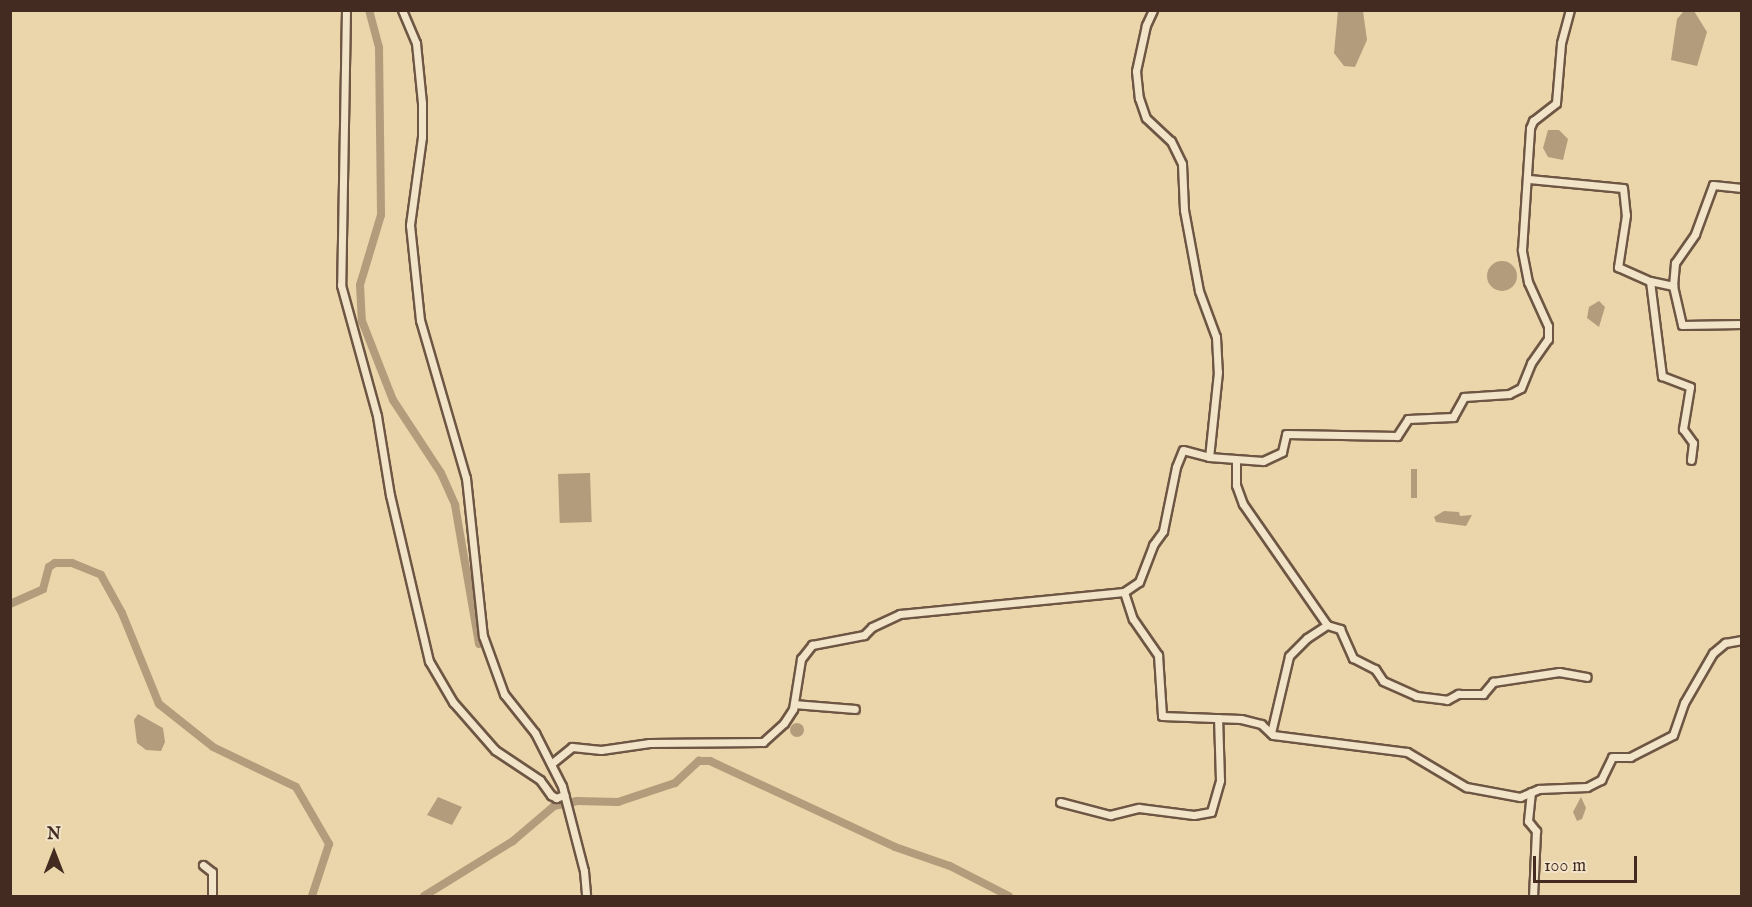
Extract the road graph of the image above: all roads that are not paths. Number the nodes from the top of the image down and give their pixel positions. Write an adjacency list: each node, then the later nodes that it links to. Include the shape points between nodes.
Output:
1 (346, 10): 23 (street, via 340,285 377,416 390,495 429,661 453,702 495,750 540,780 551,795)
2 (402, 10): 21 (street, via 416,43 422,103 410,225 420,320 466,478 483,636 504,694 535,733)
3 (1153, 10): 10 (street, via 1136,71 1139,98 1146,118 1171,141 1182,164 1184,210 1199,291 1216,337 1218,372)
4 (1570, 10): 5 (street, via 1561,43 1556,103 1530,128)
5 (1529, 179): 7 (street, via 1623,188 1626,215 1617,267); 11 (street, via 1522,250 1528,282 1548,326 1548,339 1531,363 1521,388 1509,394 1464,397 1454,417 1408,419 1397,436 1286,434 1282,452 1263,462)
6 (1742, 188): 8 (street, via 1713,185 1710,189 1695,234 1675,263)
7 (1650, 281): 8 (street); 12 (street, via 1662,376 1690,387 1683,429 1693,443)
8 (1673, 286): 9 (street, via 1682,325)
9 (1742, 324)
10 (1209, 457): 11 (street); 13 (street, via 1183,450 1163,531 1153,545 1139,582)
11 (1236, 460): 14 (street, via 1236,485 1243,504)
12 (1691, 460)
13 (1124, 592): 17 (street, via 900,614 864,635 812,645 801,660); 19 (street, via 1133,619 1158,655 1162,716)
14 (1327, 625): 16 (street, via 1340,629 1353,658 1376,669 1383,681 1416,696 1447,700 1458,694 1483,694 1492,682 1559,672); 20 (street, via 1289,656)
15 (1742, 640): 22 (street, via 1725,643 1713,653 1684,703 1673,735 1630,757 1612,758 1600,780 1587,787)
16 (1587, 677)
17 (794, 704): 18 (street); 21 (street, via 784,723 755,744 649,743 601,750 572,747)
18 (855, 710)
19 (1218, 718): 20 (street, via 1261,724); 24 (street, via 1220,780 1211,812 1194,815 1139,808 1110,815)
20 (1271, 733): 22 (street, via 1407,752 1466,787 1514,796)
21 (551, 764): 23 (street)
22 (1531, 792): 28 (street, via 1528,822 1536,831)
23 (564, 795): 27 (street, via 585,870)
24 (1060, 802)
25 (203, 865): 26 (street, via 212,872)
26 (212, 897)
27 (586, 897)
28 (1533, 897)

